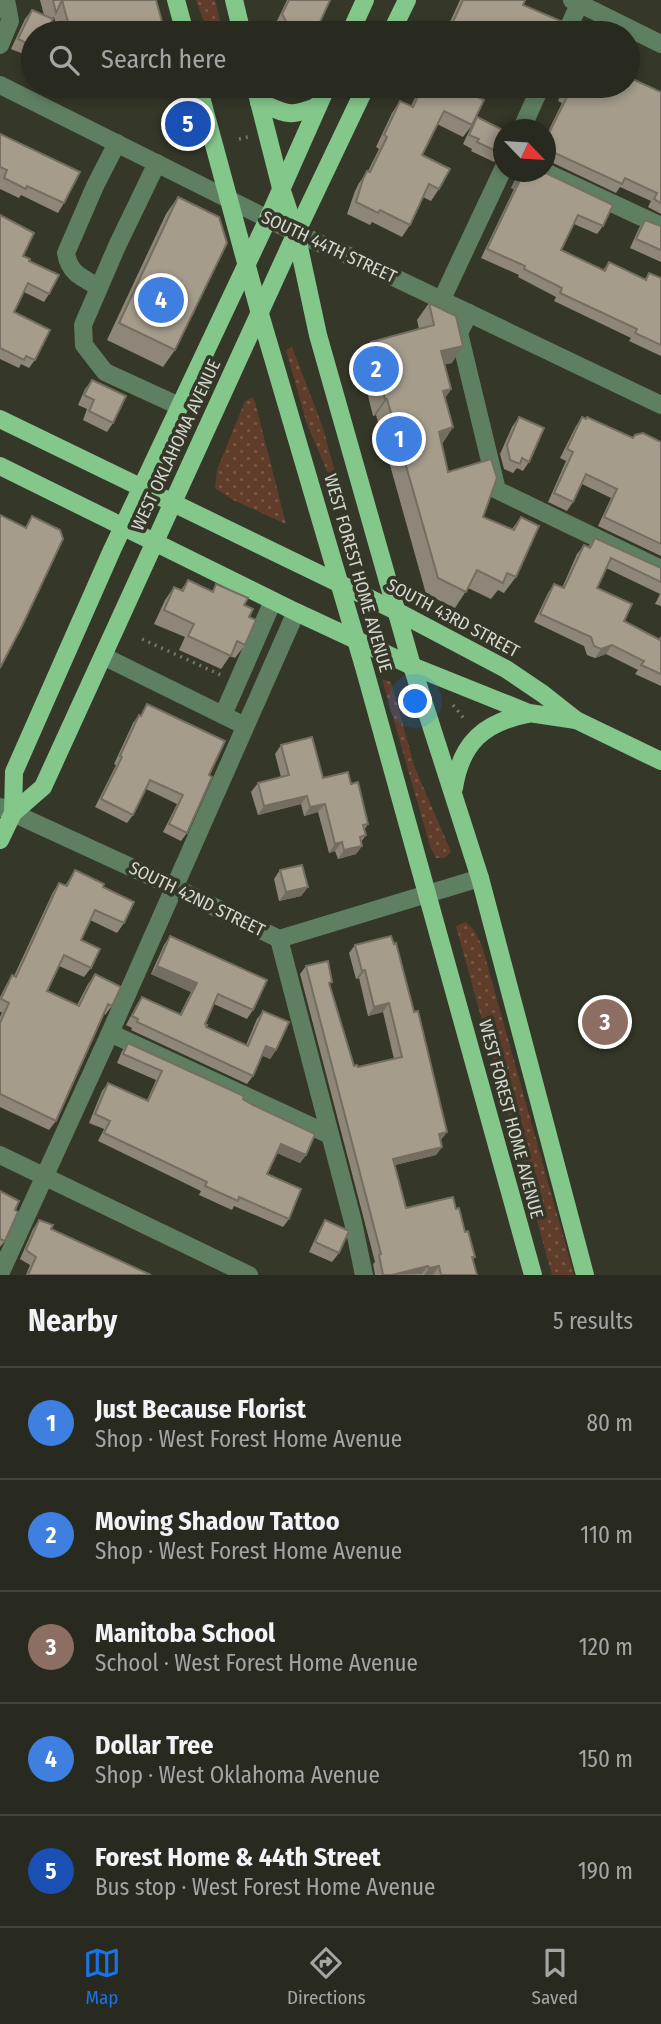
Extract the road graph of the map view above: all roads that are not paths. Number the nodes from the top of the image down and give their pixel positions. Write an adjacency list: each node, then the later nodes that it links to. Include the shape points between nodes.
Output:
1 (6, 0): 15 (street, via 10,22)
2 (176, 0): 7 (main road)
3 (234, 0): 8 (main road)
4 (365, 0): 9 (main road)
5 (407, 0): 10 (main road)
6 (578, 1): 11 (street); 12 (street)
7 (182, 21)
8 (239, 21)
9 (355, 21)
10 (397, 21)
11 (570, 21)
12 (617, 21)
13 (640, 33): 14 (street)
14 (661, 44)
15 (0, 46)
16 (0, 85): 17 (street, SOUTH 44TH STREET)
17 (21, 95)
18 (26, 98): 27 (street, SOUTH 44TH STREET)
19 (201, 98): 32 (main road, WEST FOREST HOME AVENUE)
20 (258, 98): 31 (main road, WEST FOREST HOME AVENUE)
21 (263, 98): 25 (main road, via 288,114)
22 (322, 98): 25 (main road, WEST OKLAHOMA AVENUE)
23 (360, 98): 35 (main road, WEST OKLAHOMA AVENUE)
24 (536, 98): 26 (street)
25 (318, 106): 31 (main road, WEST OKLAHOMA AVENUE)
26 (526, 119)
27 (117, 143): 28 (street, SOUTH 44TH STREET); 37 (street, via 66,253 77,276)
28 (158, 163): 32 (street, SOUTH 44TH STREET); 37 (street)
29 (556, 177): 34 (street)
30 (496, 182): 38 (street)
31 (281, 188): 33 (main road, WEST OKLAHOMA AVENUE); 35 (main road, WEST FOREST HOME AVENUE)
32 (231, 200): 33 (street, SOUTH 44TH STREET); 36 (main road, WEST FOREST HOME AVENUE)
33 (268, 219): 35 (street, SOUTH 44TH STREET); 36 (main road, WEST OKLAHOMA AVENUE)
34 (661, 226)
35 (296, 233): 38 (street, SOUTH 44TH STREET); 40 (main road, WEST OKLAHOMA AVENUE); 53 (main road, WEST FOREST HOME AVENUE, via 318,335)
36 (247, 262): 40 (main road, WEST FOREST HOME AVENUE); 42 (main road, WEST OKLAHOMA AVENUE)
37 (99, 287): 42 (street, via 83,324 85,345 105,372)
38 (442, 299): 39 (street, SOUTH 44TH STREET)
39 (469, 313): 41 (street, SOUTH 44TH STREET); 49 (street, via 459,333 497,490)
40 (260, 314): 46 (main road, WEST OKLAHOMA AVENUE); 50 (main road, WEST FOREST HOME AVENUE)
41 (661, 405)
42 (179, 406): 45 (main road, WEST OKLAHOMA AVENUE)
43 (1, 423): 45 (main road, SOUTH 43RD STREET)
44 (0, 466): 47 (main road, SOUTH 43RD STREET)
45 (141, 487): 46 (main road, SOUTH 43RD STREET); 47 (main road, WEST OKLAHOMA AVENUE)
46 (174, 503): 48 (main road, WEST OKLAHOMA AVENUE); 50 (main road, SOUTH 43RD STREET)
47 (124, 526): 48 (main road, SOUTH 43RD STREET); 63 (main road, WEST OKLAHOMA AVENUE, via 14,772)
48 (156, 541): 51 (main road, SOUTH 43RD STREET); 55 (main road, WEST OKLAHOMA AVENUE)
49 (661, 569)
50 (338, 582): 53 (main road, SOUTH 43RD STREET); 54 (main road, WEST FOREST HOME AVENUE)
51 (274, 601): 52 (main road, SOUTH 43RD STREET); 58 (street)
52 (296, 612): 54 (main road, SOUTH 43RD STREET); 60 (street)
53 (398, 612): 56 (main road, WEST FOREST HOME AVENUE); 59 (main road, SOUTH 43RD STREET, via 506,669)
54 (355, 640): 56 (main road, SOUTH 43RD STREET); 67 (main road, WEST FOREST HOME AVENUE)
55 (103, 656): 58 (street); 63 (main road, WEST OKLAHOMA AVENUE, via 43,787)
56 (412, 666): 57 (main road, SOUTH 43RD STREET); 62 (main road, WEST FOREST HOME AVENUE)
57 (529, 713): 59 (main road, SOUTH 43RD STREET); 62 (main road, via 508,718 477,736 457,769)
58 (223, 715): 60 (street)
59 (576, 720): 61 (main road, SOUTH 43RD STREET)
60 (246, 726): 66 (street)
61 (661, 761)
62 (454, 792): 65 (main road, WEST FOREST HOME AVENUE)
63 (6, 810): 64 (main road, WEST OKLAHOMA AVENUE); 66 (street, SOUTH 42ND STREET)
64 (0, 841)
65 (480, 878): 67 (street, SOUTH 42ND STREET); 77 (main road, WEST FOREST HOME AVENUE)
66 (174, 887): 68 (street, SOUTH 42ND STREET); 69 (street)
67 (428, 895): 68 (street, SOUTH 42ND STREET); 76 (main road, WEST FOREST HOME AVENUE)
68 (279, 939): 70 (street)
69 (110, 1033): 70 (street); 72 (street)
70 (330, 1136): 75 (street)
71 (0, 1155): 72 (street)
72 (44, 1176): 73 (street); 74 (street)
73 (0, 1274)
74 (250, 1275)
75 (364, 1275)
76 (533, 1275)
77 (585, 1275)

